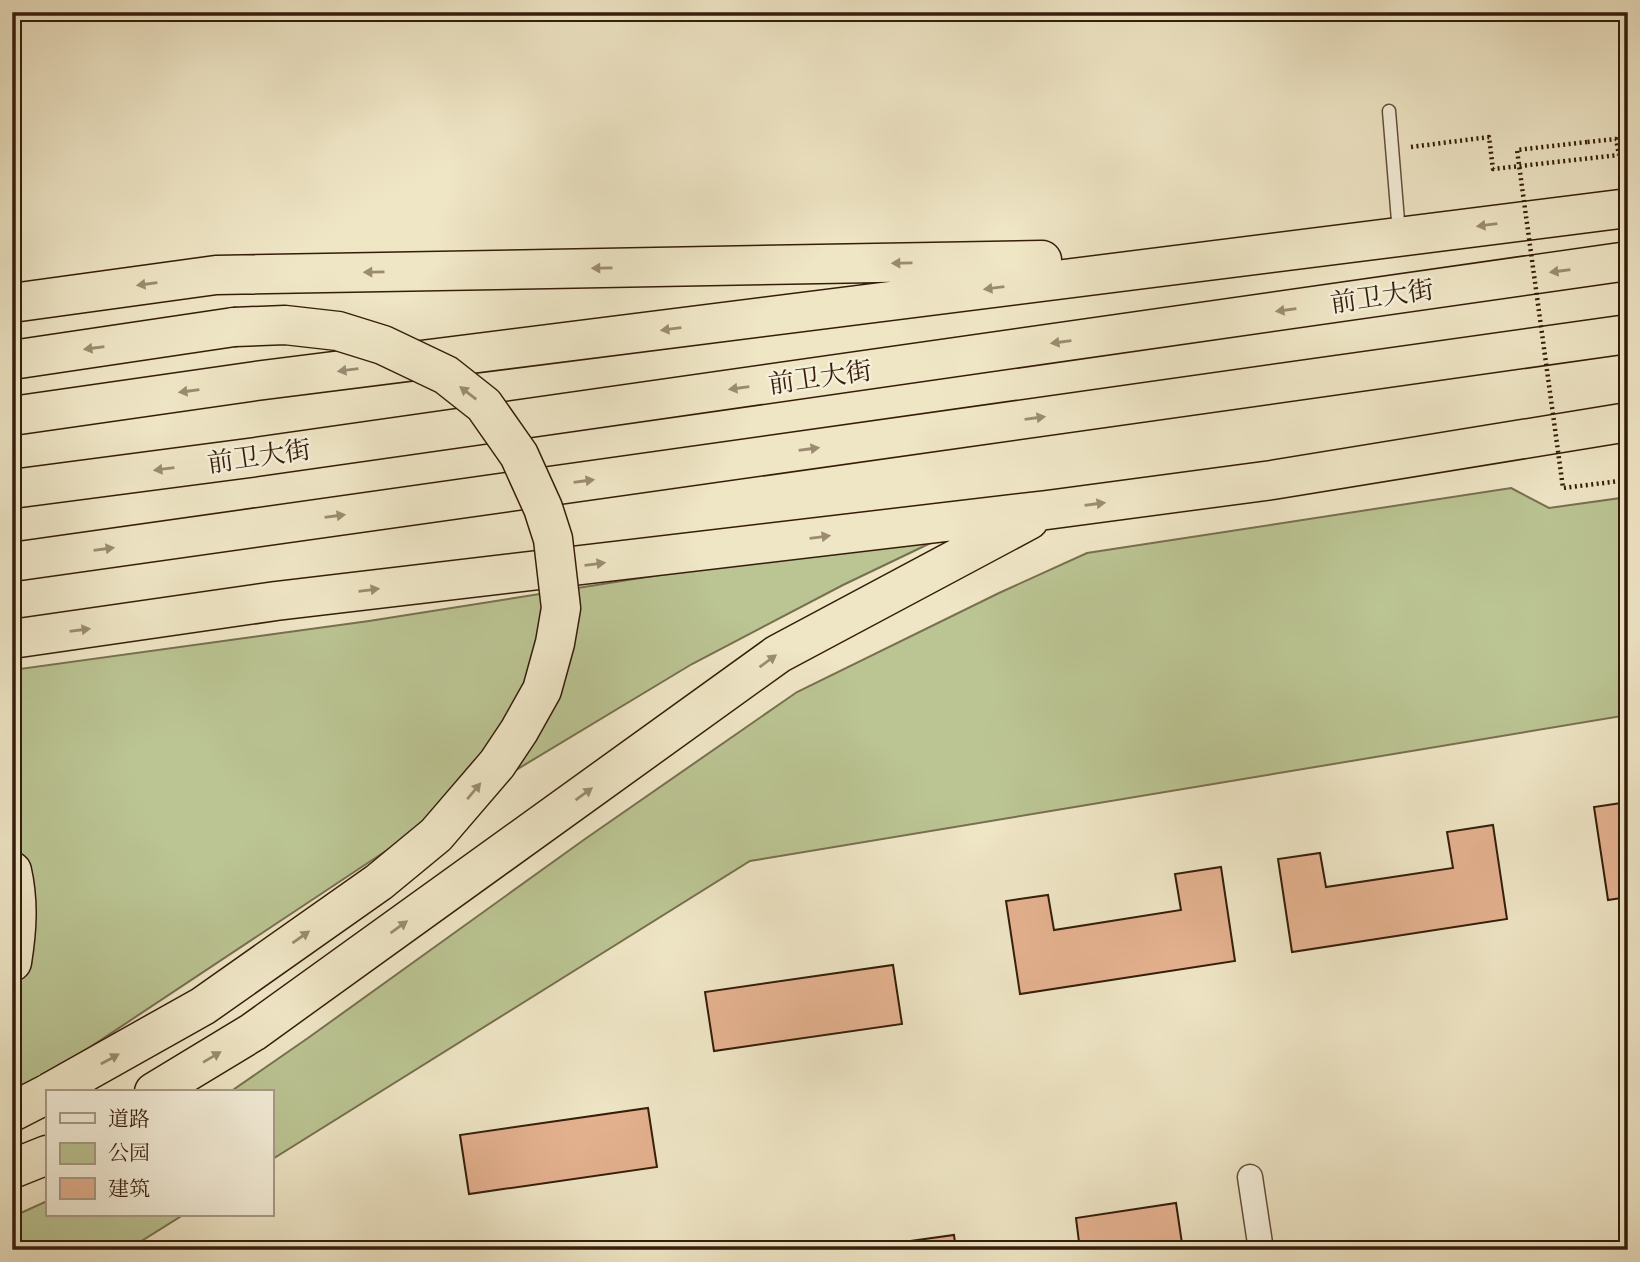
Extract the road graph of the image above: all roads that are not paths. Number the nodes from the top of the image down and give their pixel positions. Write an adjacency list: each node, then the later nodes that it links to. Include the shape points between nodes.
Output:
1 (1389, 111): 3 (lane)
2 (1628, 208): 3 (highway, one-way to 3)
3 (1400, 236): 4 (highway)
4 (1240, 257): 6 (highway, one-way to 6, via 216,275); 9 (highway, one-way to 9)
5 (1628, 261): 11 (highway, 前卫大街, one-way to 11)
6 (12, 303)
7 (1628, 334): 13 (highway, one-way to 7)
8 (12, 360): 17 (highway, one-way to 8, bridge, via 203,1006 379,882 436,835 519,732 542,690 561,608 553,539 519,455 484,405 446,375 383,345 338,331 247,326)
9 (12, 416)
10 (1628, 422): 12 (highway, one-way to 10, via 1272,480)
11 (12, 489)
12 (1047, 510): 14 (highway, one-way to 12, via 276,601); 18 (highway, one-way to 12, via 253,1032 778,654)
13 (12, 562)
14 (12, 639)
15 (12, 871): 16 (highway, via 17,892)
16 (12, 962)
17 (53, 1090)
18 (157, 1090)
19 (46, 1094): 20 (highway)
20 (12, 1112)
21 (46, 1154): 22 (highway)
22 (12, 1168)
23 (1250, 1177): 24 (street)
24 (1261, 1250)

